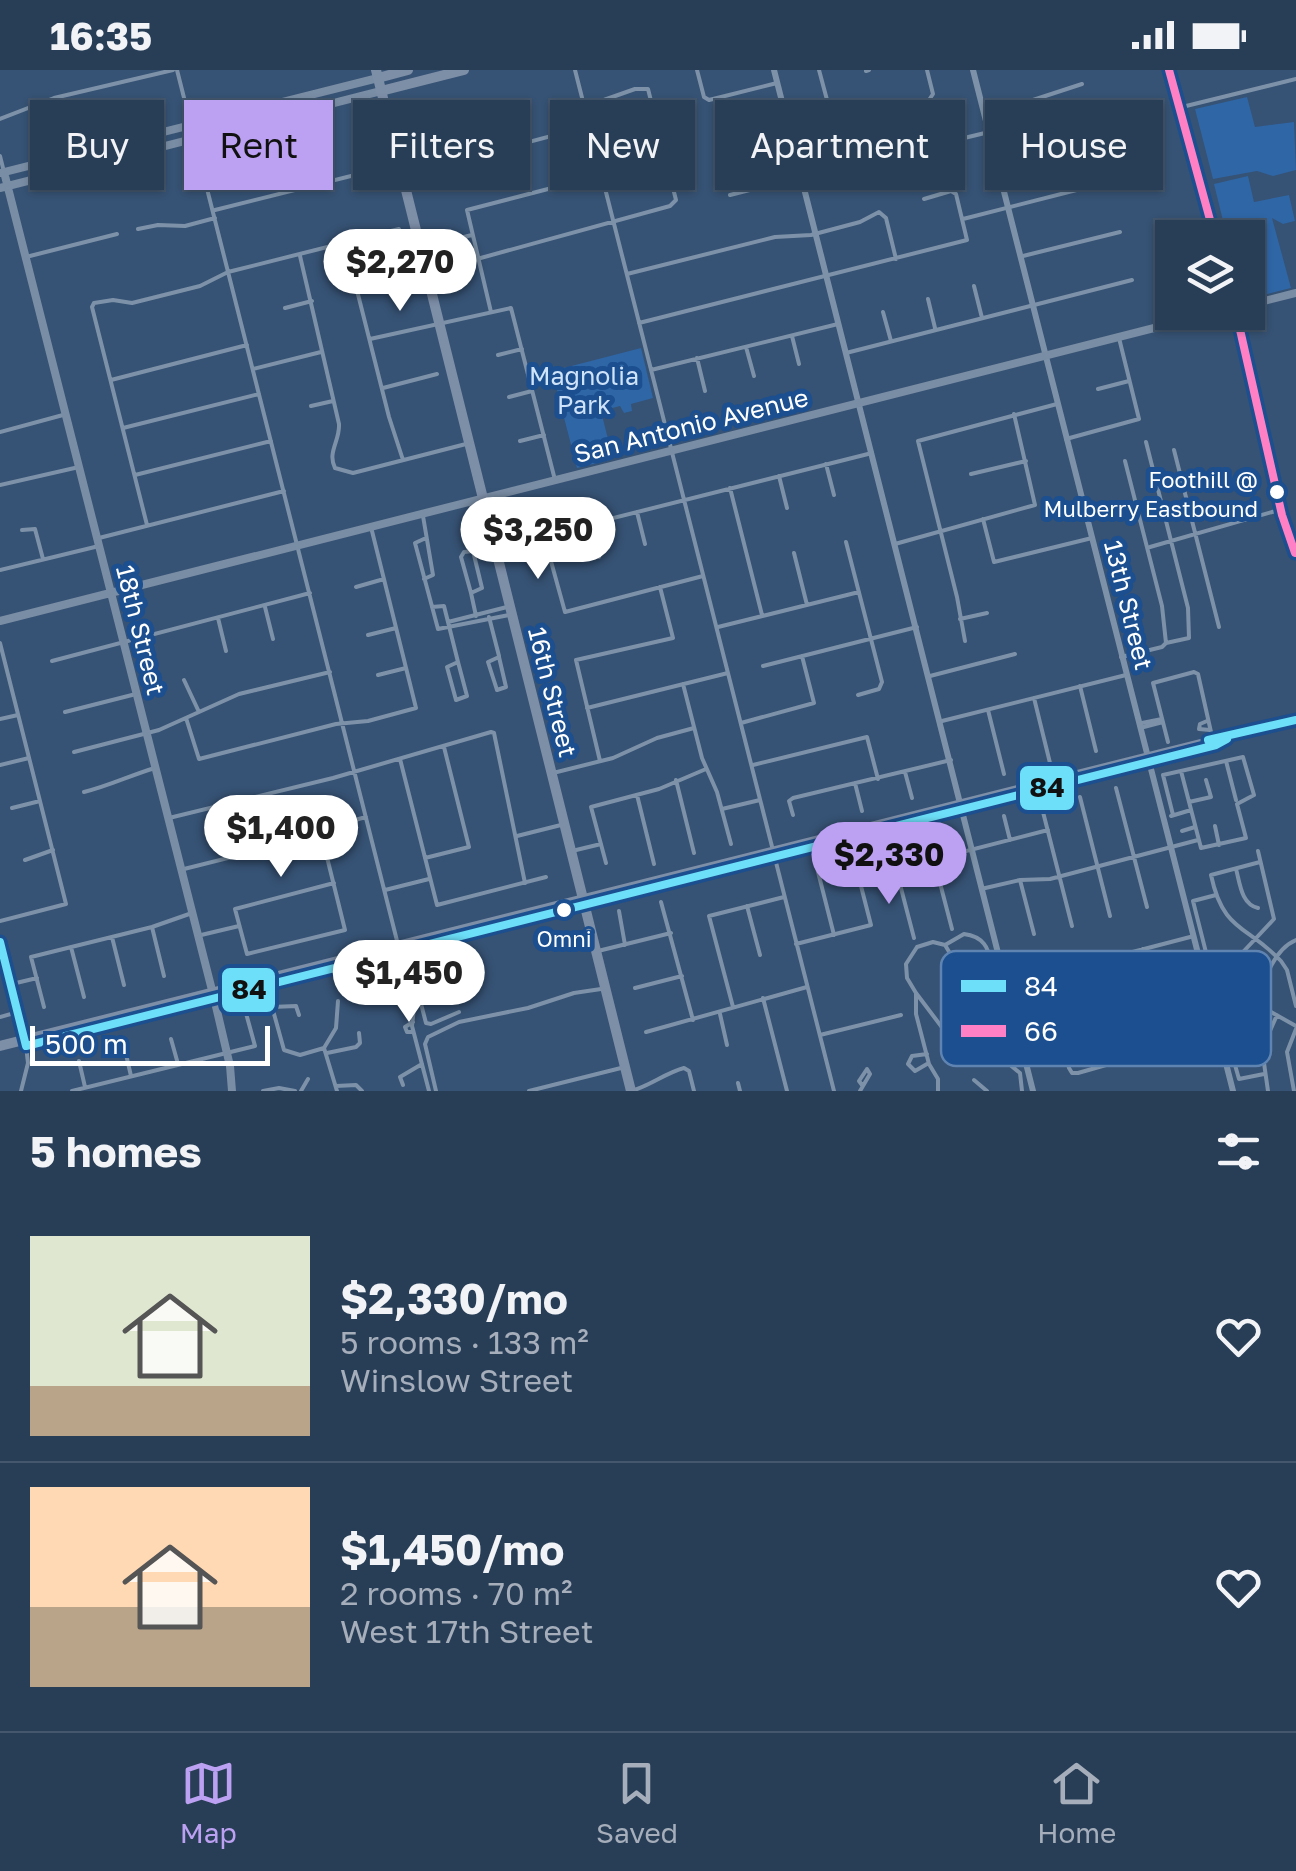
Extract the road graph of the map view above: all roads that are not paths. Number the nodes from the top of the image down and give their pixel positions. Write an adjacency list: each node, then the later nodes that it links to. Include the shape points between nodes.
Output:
1 (175, 70): 24 (street); 29 (street, via 54,98)
2 (408, 70): 11 (main road)
3 (464, 70): 15 (main road)
4 (575, 70): 18 (street)
5 (697, 70): 13 (street, via 709,100)
6 (774, 70): 13 (street)
7 (819, 70): 22 (street)
8 (927, 70): 23 (street, via 932,98)
9 (973, 70): 26 (street, 13th Street)
10 (1172, 70): 27 (main road)
11 (377, 74): 15 (main road, 16th Street); 16 (main road)
12 (1296, 79): 27 (street)
13 (777, 83): 21 (street)
14 (1082, 84): 26 (street)
15 (381, 91): 17 (main road, 16th Street); 25 (main road)
16 (287, 100)
17 (383, 100)
18 (582, 100)
19 (603, 100): 20 (street, via 635,88 648,89)
20 (651, 100)
21 (781, 100)
22 (827, 100)
23 (925, 100)
24 (184, 101)
25 (333, 103)
26 (982, 107): 28 (street, 13th Street)
27 (1182, 107): 51 (main road)
28 (985, 118)
29 (0, 119)
30 (0, 156): 34 (street)
31 (30, 171): 34 (main road)
32 (30, 175): 34 (main road)
33 (353, 176): 47 (street)
34 (4, 180): 62 (main road, 18th Street)
35 (550, 188): 56 (street, via 467,210)
36 (208, 190): 47 (street)
37 (407, 190): 59 (main road, 16th Street)
38 (606, 190): 50 (street)
39 (673, 190): 50 (street, via 670,206)
40 (752, 190): 44 (street)
41 (804, 190): 57 (street)
42 (1003, 190): 46 (street, 13th Street)
43 (1077, 190): 46 (street)
44 (730, 196)
45 (924, 199): 49 (street, via 951,191)
46 (1008, 208): 49 (street); 61 (street, 13th Street)
47 (213, 211): 48 (street)
48 (215, 218): 52 (street); 65 (street)
49 (963, 219): 64 (street, via 967,240)
50 (613, 220): 63 (street); 66 (street)
51 (1210, 220)
52 (138, 229)
53 (399, 229): 58 (street)
54 (1120, 232): 61 (street)
55 (117, 234): 62 (street)
56 (472, 234): 59 (street); 63 (street)
57 (816, 234): 64 (street, via 879,212); 66 (street, via 775,236); 67 (street)
58 (345, 243): 60 (street); 71 (street)
59 (421, 247): 81 (main road, 16th Street)
60 (300, 254): 65 (street); 75 (street)
61 (1020, 256): 76 (street, 13th Street)
62 (26, 258): 116 (main road, 18th Street)
63 (478, 259): 78 (street)
64 (896, 259): 67 (street)
65 (228, 272): 91 (street); 104 (street, via 132,303 98,302 92,308)
66 (626, 274): 82 (street)
67 (826, 277): 82 (street); 83 (street)
68 (411, 278): 71 (street)
69 (1132, 280): 76 (street)
70 (974, 286): 80 (street)
71 (358, 292): 89 (street)
72 (1296, 293): 74 (main road)
73 (928, 299): 85 (street)
74 (1265, 301)
75 (312, 302): 77 (street); 94 (street)
76 (1033, 306): 80 (street); 97 (street, 13th Street)
77 (286, 308)
78 (491, 312): 81 (street); 93 (street, via 511,308)
79 (883, 312): 90 (street)
80 (982, 318): 85 (street)
81 (440, 321): 89 (street); 125 (main road, 16th Street)
82 (639, 323): 101 (street)
83 (838, 324): 87 (street); 95 (street)
84 (1155, 328): 88 (main road, San Antonio Avenue)
85 (936, 330): 90 (street)
86 (1238, 330): 144 (main road)
87 (792, 336): 92 (street); 99 (street)
88 (1118, 338): 97 (main road, San Antonio Avenue); 105 (street)
89 (370, 339): 106 (street)
90 (891, 342): 95 (street)
91 (247, 345): 100 (street); 104 (street)
92 (746, 347): 98 (street); 103 (street)
93 (522, 348): 96 (street); 108 (street)
94 (320, 352): 100 (street); 112 (street)
95 (846, 353): 113 (street)
96 (498, 355)
97 (1045, 356): 113 (main road, San Antonio Avenue); 114 (street, 13th Street)
98 (697, 358): 101 (street); 109 (street)
99 (799, 364)
100 (253, 369): 110 (street)
101 (651, 370): 127 (street)
102 (436, 374): 106 (street)
103 (754, 376)
104 (110, 380): 118 (street)
105 (1130, 381): 107 (street); 121 (street, via 1139,419)
106 (382, 388): 129 (street)
107 (1098, 389)
108 (532, 391): 111 (street); 120 (street)
109 (705, 391)
110 (259, 394): 118 (street); 122 (street)
111 (509, 397)
112 (333, 401): 115 (street); 129 (street, via 340,433 331,457 339,471)
113 (858, 404): 127 (main road, San Antonio Avenue); 128 (street)
114 (1057, 404): 117 (street); 121 (street, 13th Street)
115 (311, 406)
116 (66, 414): 119 (street); 133 (main road, 18th Street)
117 (1014, 414): 130 (street); 153 (street, via 918,441)
118 (123, 428): 135 (street)
119 (0, 432)
120 (544, 435): 123 (street); 137 (street)
121 (1066, 439): 157 (street, 13th Street)
122 (271, 441): 135 (street); 140 (street)
123 (520, 441)
124 (1146, 442): 160 (street)
125 (470, 443): 129 (street); 142 (main road, 16th Street)
126 (1174, 450): 154 (street)
127 (672, 451): 137 (main road, San Antonio Avenue); 143 (street)
128 (872, 453): 132 (street); 162 (street)
129 (403, 460)
130 (1026, 460): 134 (street); 148 (street, via 1035,505)
131 (1125, 461): 165 (street)
132 (826, 464): 136 (street); 141 (street)
133 (79, 467): 138 (street); 158 (main road, 18th Street)
134 (970, 474)
135 (134, 476): 150 (street)
136 (779, 476): 139 (street); 145 (street)
137 (555, 480): 142 (main road, San Antonio Avenue)
138 (0, 484)
139 (730, 488): 143 (street); 186 (street)
140 (284, 490): 150 (street); 163 (street)
141 (834, 495)
142 (484, 498): 147 (main road, San Antonio Avenue); 164 (main road, 16th Street)
143 (684, 500): 146 (street); 171 (street)
144 (1283, 507): 154 (street); 167 (main road)
145 (787, 508)
146 (637, 512): 149 (street); 161 (street)
147 (423, 513): 151 (main road, San Antonio Avenue); 156 (street)
148 (983, 519): 153 (street); 157 (street, via 994,562)
149 (590, 524): 155 (street); 168 (street)
150 (147, 525): 158 (street)
151 (371, 526): 163 (main road, San Antonio Avenue); 172 (street)
152 (22, 530): 169 (street, via 35,529)
153 (940, 531): 162 (street); 189 (street)
154 (1196, 535): 160 (street); 193 (street)
155 (544, 536): 164 (street); 175 (street, via 565,612)
156 (426, 538): 173 (street, via 433,575); 173 (street, via 415,543)
157 (1092, 538): 207 (street, 13th Street)
158 (98, 542): 169 (street); 177 (main road, 18th Street)
159 (846, 542): 176 (street)
160 (1172, 542): 165 (street); 202 (street, via 1190,634)
161 (645, 544)
162 (895, 544): 192 (street)
163 (298, 546): 177 (main road, San Antonio Avenue); 178 (street)
164 (497, 548): 183 (main road, 16th Street)
165 (1148, 548): 202 (street)
166 (794, 554): 180 (street)
167 (1295, 556)
168 (599, 557)
169 (43, 560): 170 (street)
170 (0, 570)
171 (703, 576): 175 (street); 195 (street)
172 (384, 579): 174 (street); 194 (street)
173 (424, 579): 182 (street)
174 (356, 587)
175 (660, 587): 225 (street, via 672,638 576,660)
176 (859, 592): 180 (street); 197 (street)
177 (111, 593): 190 (main road, San Antonio Avenue); 201 (main road, 18th Street)
178 (310, 593): 181 (street); 214 (street)
179 (471, 593): 179 (street, via 462,556 470,551 482,588); 188 (street)
180 (807, 605): 186 (street)
181 (265, 607): 187 (street); 198 (street)
182 (432, 607): 191 (street, via 444,605); 191 (street, via 437,628)
183 (512, 610): 185 (street); 257 (main road, 16th Street)
184 (988, 613): 189 (street)
185 (488, 615): 188 (street); 206 (street)
186 (762, 616): 195 (street)
187 (218, 618): 201 (street); 203 (street)
188 (477, 618): 191 (street)
189 (960, 619): 199 (street)
190 (0, 621)
191 (449, 625): 209 (street)
192 (916, 627): 197 (street); 218 (street)
193 (1219, 627)
194 (396, 628): 196 (street); 211 (street)
195 (716, 628): 215 (street)
196 (368, 635)
197 (870, 638): 205 (street); 223 (street, via 882,682)
198 (273, 639)
199 (965, 641)
200 (0, 643): 212 (street)
201 (123, 643): 208 (street); 222 (main road, 18th Street)
202 (1166, 643): 207 (street)
203 (226, 651)
204 (1015, 654): 218 (street)
205 (802, 656): 210 (street); 237 (street, via 814,704)
206 (499, 657): 206 (street, via 506,687 498,690 488,662)
207 (1121, 657): 217 (street, 13th Street)
208 (52, 660)
209 (458, 662): 209 (street, via 467,696 456,700 446,667)
210 (763, 666)
211 (406, 668): 216 (street); 236 (street, via 416,708)
212 (7, 670): 213 (street); 229 (street)
213 (0, 672)
214 (330, 672): 228 (street, via 239,694); 236 (street)
215 (728, 672): 220 (street); 237 (street)
216 (378, 675)
217 (1126, 675): 221 (street); 238 (street, 13th Street)
218 (930, 676): 234 (street)
219 (184, 680): 228 (street)
220 (683, 684): 225 (street); 239 (street)
221 (1080, 686): 224 (street); 243 (street)
222 (136, 694): 227 (street); 240 (main road, 18th Street)
223 (858, 694)
224 (1034, 698): 226 (street); 251 (street)
225 (588, 708): 250 (street)
226 (988, 710): 234 (street); 260 (street)
227 (65, 712)
228 (198, 712): 230 (street)
229 (18, 715): 231 (street); 245 (street)
230 (186, 718): 236 (street, via 199,760); 240 (street)
231 (0, 719)
232 (1162, 720): 235 (street, via 1153,683 1194,672); 238 (street); 241 (street)
233 (1296, 720): 247 (main road)
234 (941, 721): 248 (street)
235 (1208, 721): 235 (street, via 1210,731 1199,728 1200,724)
236 (342, 723): 256 (street)
237 (740, 723): 253 (street)
238 (1139, 726): 247 (street, 13th Street)
239 (694, 728): 250 (street); 255 (street)
240 (146, 734): 244 (street); 254 (main road, 18th Street)
241 (1168, 742)
242 (444, 748): 246 (street); 292 (street, via 494,733); 308 (street, via 470,847)
243 (1096, 751)
244 (74, 752)
245 (29, 758): 252 (street); 271 (street)
246 (400, 758): 256 (street); 308 (street)
247 (1148, 758): 274 (main road); 285 (street, 13th Street)
248 (951, 760): 258 (street); 274 (street)
249 (1226, 760): 259 (street); 273 (street); 273 (street, via 1242,757 1254,794)
250 (600, 761): 257 (street)
251 (1050, 762)
252 (0, 765)
253 (752, 766): 261 (street, via 867,738); 270 (street)
254 (156, 768): 266 (street); 284 (main road, 18th Street)
255 (706, 770): 262 (street); 277 (street)
256 (355, 771): 283 (street); 284 (street)
257 (553, 772): 286 (main road, 16th Street)
258 (905, 772): 261 (street); 269 (street)
259 (1181, 772): 272 (street); 281 (street, via 1163,776)
260 (1004, 774)
261 (878, 779): 264 (street)
262 (676, 780): 267 (street); 306 (street)
263 (1206, 780): 272 (street, via 1211,797)
264 (855, 782): 278 (street); 280 (street, via 794,798)
265 (1116, 788): 309 (street)
266 (84, 792)
267 (637, 794): 297 (street, via 592,806); 314 (street)
268 (1080, 797): 316 (street)
269 (912, 798)
270 (760, 800): 277 (street); 305 (street)
271 (40, 801): 275 (street); 301 (street)
272 (1189, 802): 279 (street)
273 (1237, 802): 294 (street)
274 (961, 806): 302 (street); 305 (main road)
275 (12, 808)
276 (1042, 808): 290 (street)
277 (722, 809): 298 (street)
278 (862, 810)
279 (1190, 810): 281 (street); 288 (street)
280 (793, 815)
281 (1173, 815): 285 (street)
282 (1004, 816): 295 (street)
283 (366, 817): 289 (street); 325 (street)
284 (168, 818): 318 (main road, 18th Street)
285 (1164, 818): 300 (street, 13th Street)
286 (566, 824): 292 (street); 303 (main road, 16th Street)
287 (1215, 826): 299 (street)
288 (1195, 828): 291 (street); 296 (street)
289 (320, 829): 318 (street); 324 (street)
290 (1048, 830): 295 (street); 320 (street)
291 (1182, 831)
292 (516, 836): 323 (street)
293 (1256, 836): 294 (street)
294 (1246, 838): 299 (street)
295 (1010, 840): 302 (street)
296 (1198, 840): 299 (street, via 1205,849); 300 (street)
297 (601, 844): 303 (street); 312 (street)
298 (731, 844)
299 (1219, 845)
300 (1171, 848): 309 (street); 346 (street, 13th Street)
301 (53, 850): 310 (street); 337 (street, via 66,904)
302 (972, 850): 311 (street); 326 (street)
303 (572, 851): 329 (main road, 16th Street)
304 (1258, 851): 313 (street)
305 (774, 853): 328 (street); 329 (main road)
306 (694, 854)
307 (853, 855): 344 (street, via 870,926)
308 (425, 858): 321 (street)
309 (1134, 858): 316 (street); 332 (street)
310 (25, 860)
311 (934, 860): 341 (street); 348 (street, via 896,870)
312 (606, 862)
313 (1260, 862): 317 (street); 349 (street, via 1274,919)
314 (654, 864)
315 (816, 864): 344 (street)
316 (1098, 868): 320 (street); 336 (street)
317 (1236, 868): 327 (street, via 1211,875); 333 (street, via 1244,898)
318 (181, 870): 335 (main road, 18th Street)
319 (546, 877): 323 (street)
320 (1060, 877): 322 (street); 339 (street)
321 (430, 879): 323 (street, via 437,905); 325 (street)
322 (1020, 880): 326 (street); 343 (street)
323 (525, 882)
324 (334, 883): 338 (street, via 235,908); 338 (street, via 345,930 247,954)
325 (385, 890): 368 (street)
326 (981, 890): 359 (street)
327 (1216, 896): 349 (street, via 1230,921); 362 (street, via 1193,902)
328 (784, 897): 331 (street); 353 (street)
329 (584, 901): 366 (main road, 16th Street); 368 (main road)
330 (662, 902): 342 (street)
331 (747, 906): 369 (street); 396 (street, via 710,916)
332 (1147, 907)
333 (1258, 908)
334 (619, 911): 352 (street)
335 (192, 912): 340 (street); 345 (main road, 18th Street)
336 (1110, 916)
337 (0, 921)
338 (240, 926): 345 (street)
339 (1072, 926)
340 (152, 927): 347 (street); 375 (street)
341 (952, 930)
342 (671, 933): 352 (street); 376 (street)
343 (1034, 934)
344 (834, 935): 353 (street)
345 (198, 936): 386 (main road, 18th Street)
346 (1194, 936): 356 (street); 361 (street, 13th Street)
347 (112, 937): 355 (street); 379 (street)
348 (914, 938)
349 (1256, 940): 363 (street); 364 (street)
350 (1296, 940): 370 (street)
351 (0, 942): 372 (main road)
352 (625, 944): 366 (street)
353 (796, 944): 381 (street)
354 (944, 945): 357 (street); 358 (street, via 958,935 979,938); 384 (street, via 928,943 910,953 906,973)
355 (71, 947): 377 (street, via 31,957); 387 (street)
356 (1143, 949): 360 (street)
357 (948, 951)
358 (987, 951)
359 (991, 951)
360 (1135, 951)
361 (1198, 951)
362 (1205, 951)
363 (1244, 951)
364 (1270, 951)
365 (432, 952): 371 (street, via 435,966)
366 (597, 952): 382 (main road, 16th Street)
367 (1271, 952): 370 (street)
368 (401, 953): 371 (street); 374 (street); 380 (main road); 386 (main road)
369 (760, 955)
370 (1276, 956): 373 (street); 393 (street, via 1287,970)
371 (414, 965): 399 (street, via 426,1023)
372 (3, 967): 378 (main road)
373 (1271, 967)
374 (406, 974): 385 (street, via 384,983); 423 (street, via 414,1008 405,1030 414,1032)
375 (164, 976)
376 (682, 976): 383 (street); 405 (street)
377 (36, 978): 378 (street); 394 (street)
378 (11, 985): 398 (main road)
379 (124, 985)
380 (266, 985): 386 (main road); 395 (street)
381 (807, 986): 388 (street); 411 (street)
382 (606, 988): 425 (main road, 16th Street); 448 (street, via 459,1022 425,1040)
383 (634, 988)
384 (916, 992): 391 (street); 392 (street)
385 (386, 994)
386 (214, 995): 414 (main road); 419 (main road, 18th Street)
387 (84, 997)
388 (763, 998): 396 (street); 453 (street)
389 (338, 1001): 418 (street)
390 (244, 1006): 419 (street, via 254,1046)
391 (916, 1006): 392 (street); 420 (street)
392 (925, 1006): 407 (street)
393 (1296, 1006)
394 (44, 1007)
395 (272, 1007): 402 (street, via 296,1006); 418 (street, via 284,1050 300,1056)
396 (733, 1007): 400 (street)
397 (1271, 1010): 403 (street)
398 (18, 1012): 404 (street); 414 (main road)
399 (460, 1012)
400 (720, 1014): 405 (street); 415 (street)
401 (901, 1014): 411 (street)
402 (299, 1016)
403 (1276, 1016): 406 (street); 408 (street)
404 (0, 1017)
405 (693, 1020): 409 (street)
406 (1271, 1025)
407 (941, 1026)
408 (1296, 1027): 413 (street)
409 (646, 1032)
410 (359, 1033): 418 (street, via 356,1047)
411 (820, 1035): 454 (street)
412 (171, 1039): 422 (street)
413 (1294, 1040): 461 (street, via 1287,1060)
414 (26, 1043): 416 (main road); 441 (street)
415 (728, 1045)
416 (0, 1050)
417 (125, 1050): 434 (street)
418 (325, 1051): 440 (street)
419 (228, 1053): 422 (street); 443 (main road, 18th Street)
420 (927, 1054): 424 (street); 424 (street, via 912,1056 908,1064 915,1071)
421 (78, 1061): 439 (street)
422 (178, 1064): 434 (street)
423 (422, 1064): 438 (street, via 403,1073); 447 (street)
424 (929, 1064): 455 (street)
425 (625, 1066): 449 (street); 450 (main road, 16th Street)
426 (1013, 1066): 457 (street)
427 (1027, 1066): 458 (street)
428 (1070, 1066): 429 (street, via 1072,1073)
429 (1101, 1066)
430 (1227, 1066): 459 (street, 13th Street)
431 (1236, 1066): 433 (street, via 1240,1079)
432 (1263, 1066): 433 (street)
433 (1264, 1074): 460 (street)
434 (131, 1076): 439 (street)
435 (308, 1079): 445 (street)
436 (974, 1080): 456 (street)
437 (738, 1084): 452 (street)
438 (402, 1085)
439 (85, 1088): 442 (street)
440 (336, 1088): 446 (street, via 356,1085)
441 (21, 1091)
442 (72, 1091)
443 (232, 1091)
444 (263, 1091): 445 (street)
445 (298, 1091)
446 (362, 1091)
447 (429, 1091)
448 (436, 1091)
449 (529, 1091)
450 (630, 1091): 451 (street, via 687,1069)
451 (694, 1091)
452 (740, 1091)
453 (786, 1091)
454 (834, 1091)
455 (938, 1091)
456 (987, 1091)
457 (1022, 1091)
458 (1033, 1091)
459 (1233, 1091)
460 (1268, 1091)
461 (1294, 1091)

